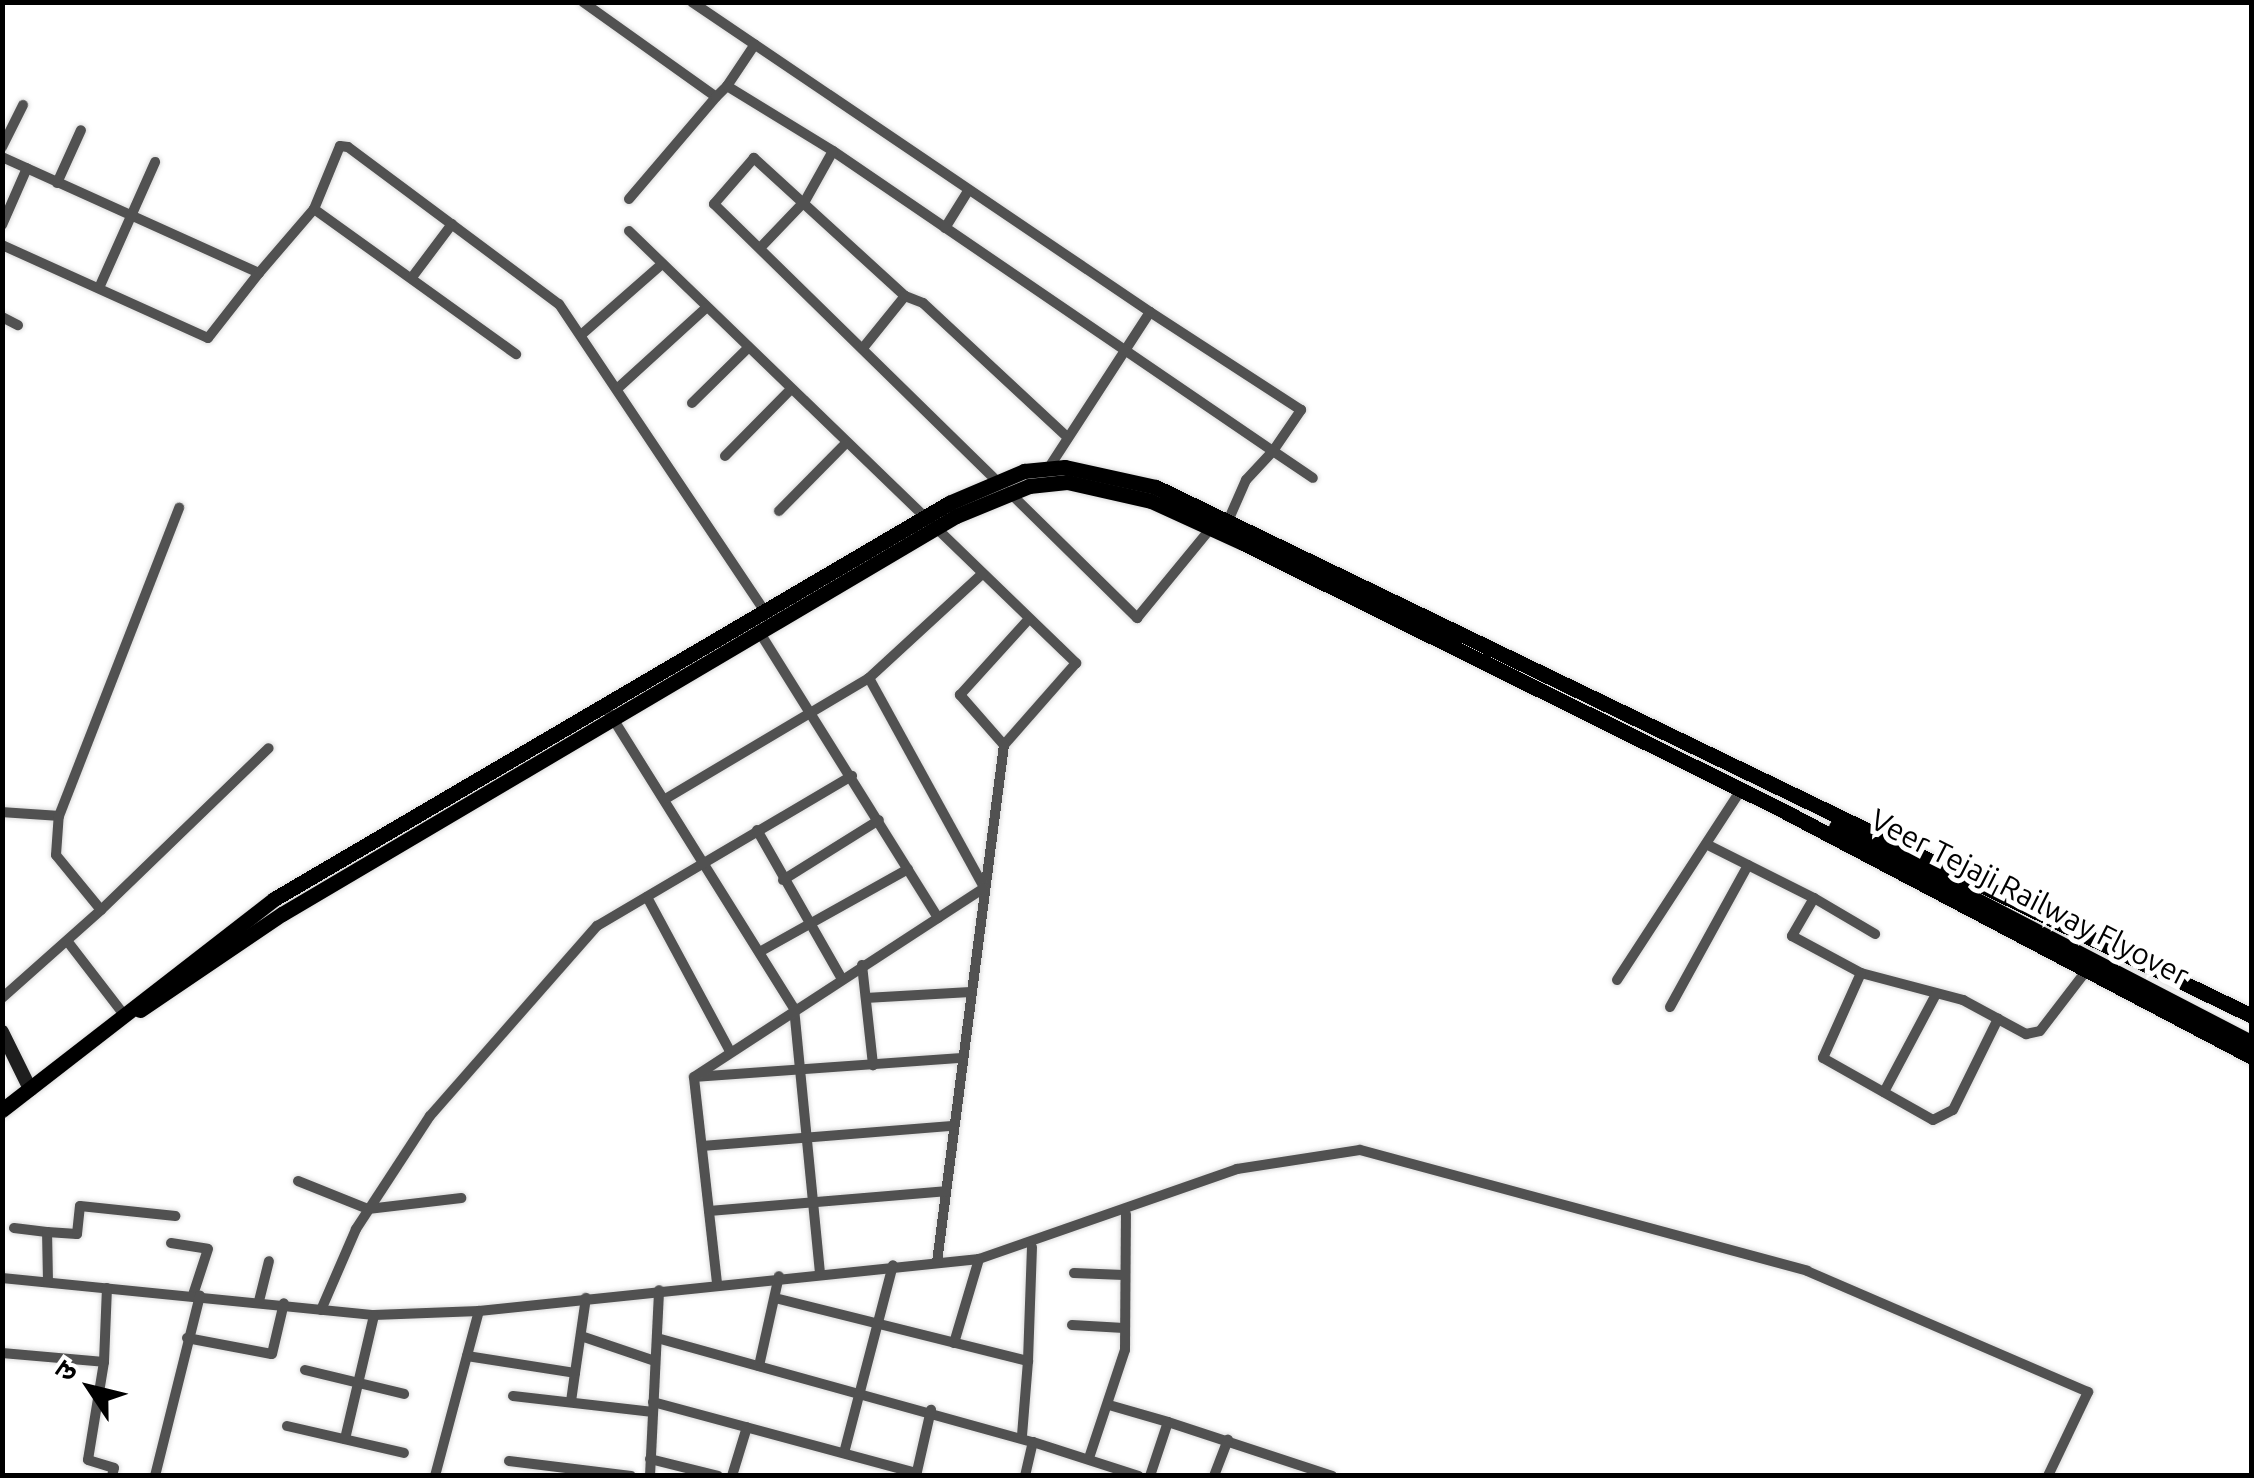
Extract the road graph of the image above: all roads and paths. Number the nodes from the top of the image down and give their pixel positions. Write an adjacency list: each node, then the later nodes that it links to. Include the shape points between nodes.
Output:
1 (583, 2): 5 (street)
2 (692, 2): 3 (street)
3 (755, 44): 4 (street); 14 (street)
4 (727, 86): 5 (street); 9 (street)
5 (716, 97): 15 (street)
6 (23, 104): 8 (street)
7 (81, 130): 13 (street)
8 (2, 147)
9 (833, 151): 16 (street); 21 (street)
10 (2, 157): 12 (street)
11 (155, 162): 18 (street)
12 (28, 168): 13 (street); 20 (street)
13 (56, 183): 18 (street)
14 (968, 191): 21 (street); 31 (street)
15 (629, 199)
16 (805, 200): 24 (street); 24 (street, via 754,158 714,204); 29 (street)
17 (314, 210): 19 (street, via 343,144); 26 (street, via 287,229); 27 (street)
18 (130, 217): 26 (street); 28 (street)
19 (452, 224): 27 (street); 34 (street, via 559,304)
20 (2, 225)
21 (945, 228): 37 (street)
22 (630, 231): 25 (street)
23 (2, 245): 28 (street)
24 (760, 248): 36 (street)
25 (662, 264): 30 (street); 34 (street)
26 (259, 273): 28 (street, via 213,338)
27 (413, 276): 38 (street)
28 (100, 288)
29 (905, 296): 36 (street); 42 (street, via 923,303)
30 (706, 308): 35 (street); 39 (street)
31 (1150, 312): 37 (street); 44 (street, via 1302,410)
32 (2, 317): 33 (street)
33 (18, 324)
34 (581, 335): 39 (street)
35 (747, 348): 40 (street); 41 (street)
36 (862, 348): 48 (street)
37 (1125, 348): 42 (street); 44 (street)
38 (516, 354)
39 (618, 388): 56 (street)
40 (790, 391): 43 (street); 45 (street)
41 (692, 403)
42 (1067, 437): 46 (street)
43 (844, 445): 51 (street); 53 (street)
44 (1272, 451): 47 (street); 52 (street, via 1246,480)
45 (725, 456)
46 (1048, 469): 48 (main road); 52 (main road, via 1156,487)
47 (1313, 478)
48 (996, 480): 53 (main road)
49 (1009, 492): 53 (main road); 54 (main road, via 1103,487); 54 (street, via 1137,618)
50 (180, 508): 71 (street)
51 (779, 511)
52 (1228, 521): 65 (main road)
53 (932, 522): 55 (street); 56 (main road); 58 (main road)
54 (1211, 528): 68 (main road)
55 (982, 574): 57 (street); 59 (street)
56 (765, 612): 60 (main road)
57 (1029, 619): 62 (street, via 960,694); 62 (street, via 1076,663)
58 (760, 633): 60 (main road); 61 (street)
59 (869, 678): 61 (street); 79 (street)
60 (609, 713): 67 (street); 99 (main road, via 274,900); 103 (main road, via 282,914)
61 (814, 714): 64 (street); 67 (street)
62 (1004, 744): 79 (street)
63 (269, 748): 82 (street)
64 (852, 776): 72 (street); 73 (street)
65 (1788, 794): 70 (main road, Veer Tejaji Railway Flyover); 100 (main road)
66 (1737, 796): 74 (street)
67 (667, 798): 75 (street)
68 (1780, 809): 70 (main road); 89 (main road)
69 (2, 812): 71 (street)
70 (1807, 813): 104 (main road, Veer Tejaji Railway Flyover)
71 (60, 816): 82 (street, via 56,855)
72 (879, 820): 77 (street); 78 (street)
73 (757, 830): 75 (street); 78 (street)
74 (1710, 846): 76 (street); 92 (street, via 1675,879)
75 (706, 860): 80 (street); 87 (street)
76 (1748, 865): 81 (street); 97 (street)
77 (908, 868): 83 (street); 84 (street)
78 (783, 880): 84 (street)
79 (984, 888): 83 (street); 93 (street)
80 (647, 896): 105 (street); 121 (street, via 597,926 460,1076)
81 (1814, 898): 85 (street); 90 (street, via 1792,936)
82 (101, 910): 86 (street)
83 (938, 918): 88 (street)
84 (808, 924): 87 (street); 91 (street)
85 (1876, 934)
86 (68, 942): 95 (street); 99 (street)
87 (763, 950): 98 (street)
88 (862, 965): 91 (street); 96 (street)
89 (2086, 970): 101 (street, via 2040,1031 2026,1034); 106 (main road)
90 (1860, 973): 94 (street); 112 (street, via 1823,1058)
91 (842, 978): 98 (street)
92 (1617, 980)
93 (970, 992): 96 (street); 107 (street)
94 (1936, 994): 101 (street); 112 (street)
95 (2, 998)
96 (866, 998): 108 (street)
97 (1670, 1007)
98 (794, 1008): 105 (street); 109 (street)
99 (122, 1012): 103 (main road)
100 (2252, 1016)
101 (1998, 1019): 112 (street, via 1944,1121)
102 (2, 1032): 111 (main road)
103 (90, 1042): 111 (main road)
104 (2252, 1042)
105 (730, 1051): 110 (street)
106 (2252, 1057)
107 (960, 1058): 108 (street); 114 (street)
108 (874, 1064): 109 (street)
109 (803, 1070): 110 (street); 115 (street)
110 (694, 1076): 116 (street)
111 (30, 1089): 113 (main road)
112 (1884, 1092)
113 (2, 1110)
114 (952, 1126): 115 (street); 118 (street)
115 (808, 1135): 116 (street); 120 (street)
116 (702, 1146): 122 (street)
117 (298, 1181): 121 (street)
118 (945, 1191): 120 (street); 131 (street)
119 (460, 1198): 121 (street)
120 (813, 1201): 122 (street); 133 (street)
121 (368, 1210): 147 (street)
122 (709, 1211): 139 (street)
123 (1126, 1214): 128 (street); 135 (street); 200 (street, via 1237,1169 1330,1151 1566,1202 1806,1271 2088,1392)
124 (174, 1216): 126 (street, via 80,1206 77,1234)
125 (14, 1228): 126 (street)
126 (47, 1232): 138 (street)
127 (171, 1244): 142 (street, via 208,1249)
128 (1032, 1246): 129 (street); 160 (street)
129 (979, 1259): 131 (street); 156 (street)
130 (269, 1261): 145 (street)
131 (936, 1262): 132 (street)
132 (893, 1265): 133 (street); 150 (street)
133 (820, 1272): 136 (street)
134 (1074, 1273): 135 (street)
135 (1124, 1274): 152 (street)
136 (780, 1276): 139 (street); 144 (street)
137 (2, 1278): 138 (street)
138 (48, 1282): 140 (street)
139 (717, 1283): 141 (street)
140 (107, 1288): 142 (street); 161 (street)
141 (659, 1290): 143 (street); 155 (street)
142 (196, 1295): 145 (street); 154 (street)
143 (586, 1298): 148 (street); 153 (street)
144 (775, 1298): 150 (street); 162 (street)
145 (259, 1301): 146 (street)
146 (284, 1304): 147 (street); 154 (street, via 272,1354)
147 (321, 1310): 149 (street)
148 (479, 1311): 149 (street); 158 (street)
149 (374, 1314): 165 (street)
150 (878, 1324): 156 (street); 166 (street)
151 (1072, 1325): 152 (street)
152 (1124, 1328): 170 (street)
153 (581, 1336): 159 (street); 164 (street)
154 (187, 1338): 188 (street)
155 (656, 1338): 159 (street); 162 (street)
156 (954, 1343): 160 (street)
157 (2, 1353): 161 (street)
158 (467, 1356): 164 (street); 189 (street)
159 (656, 1361): 171 (street)
160 (1028, 1361): 176 (street)
161 (104, 1362): 187 (street, via 88,1460 114,1468)
162 (759, 1366): 166 (street)
163 (305, 1370): 165 (street)
164 (575, 1373): 169 (street)
165 (357, 1383): 167 (street); 177 (street)
166 (860, 1393): 172 (street); 180 (street)
167 (404, 1394)
168 (513, 1396): 169 (street)
169 (571, 1402): 171 (street)
170 (1110, 1405): 173 (street); 182 (street)
171 (653, 1407): 175 (street); 183 (street)
172 (932, 1410): 176 (street); 186 (street)
173 (1168, 1422): 178 (street); 196 (street)
174 (287, 1426): 177 (street)
175 (746, 1426): 180 (street); 193 (street)
176 (1022, 1435): 179 (street)
177 (345, 1439): 181 (street)
178 (1228, 1440): 185 (street); 197 (street)
179 (1033, 1442): 182 (street); 194 (street)
180 (844, 1453): 186 (street)
181 (404, 1454)
182 (1089, 1458): 195 (street)
183 (650, 1459): 191 (street); 192 (street)
184 (509, 1460): 190 (street)
185 (1284, 1460): 198 (street); 199 (street)
186 (917, 1474)
187 (112, 1476)
188 (155, 1476)
189 (436, 1476)
190 (631, 1476)
191 (650, 1476)
192 (718, 1476)
193 (732, 1476)
194 (1025, 1476)
195 (1138, 1476)
196 (1150, 1476)
197 (1214, 1476)
198 (1278, 1476)
199 (1332, 1476)
200 (2048, 1476)

